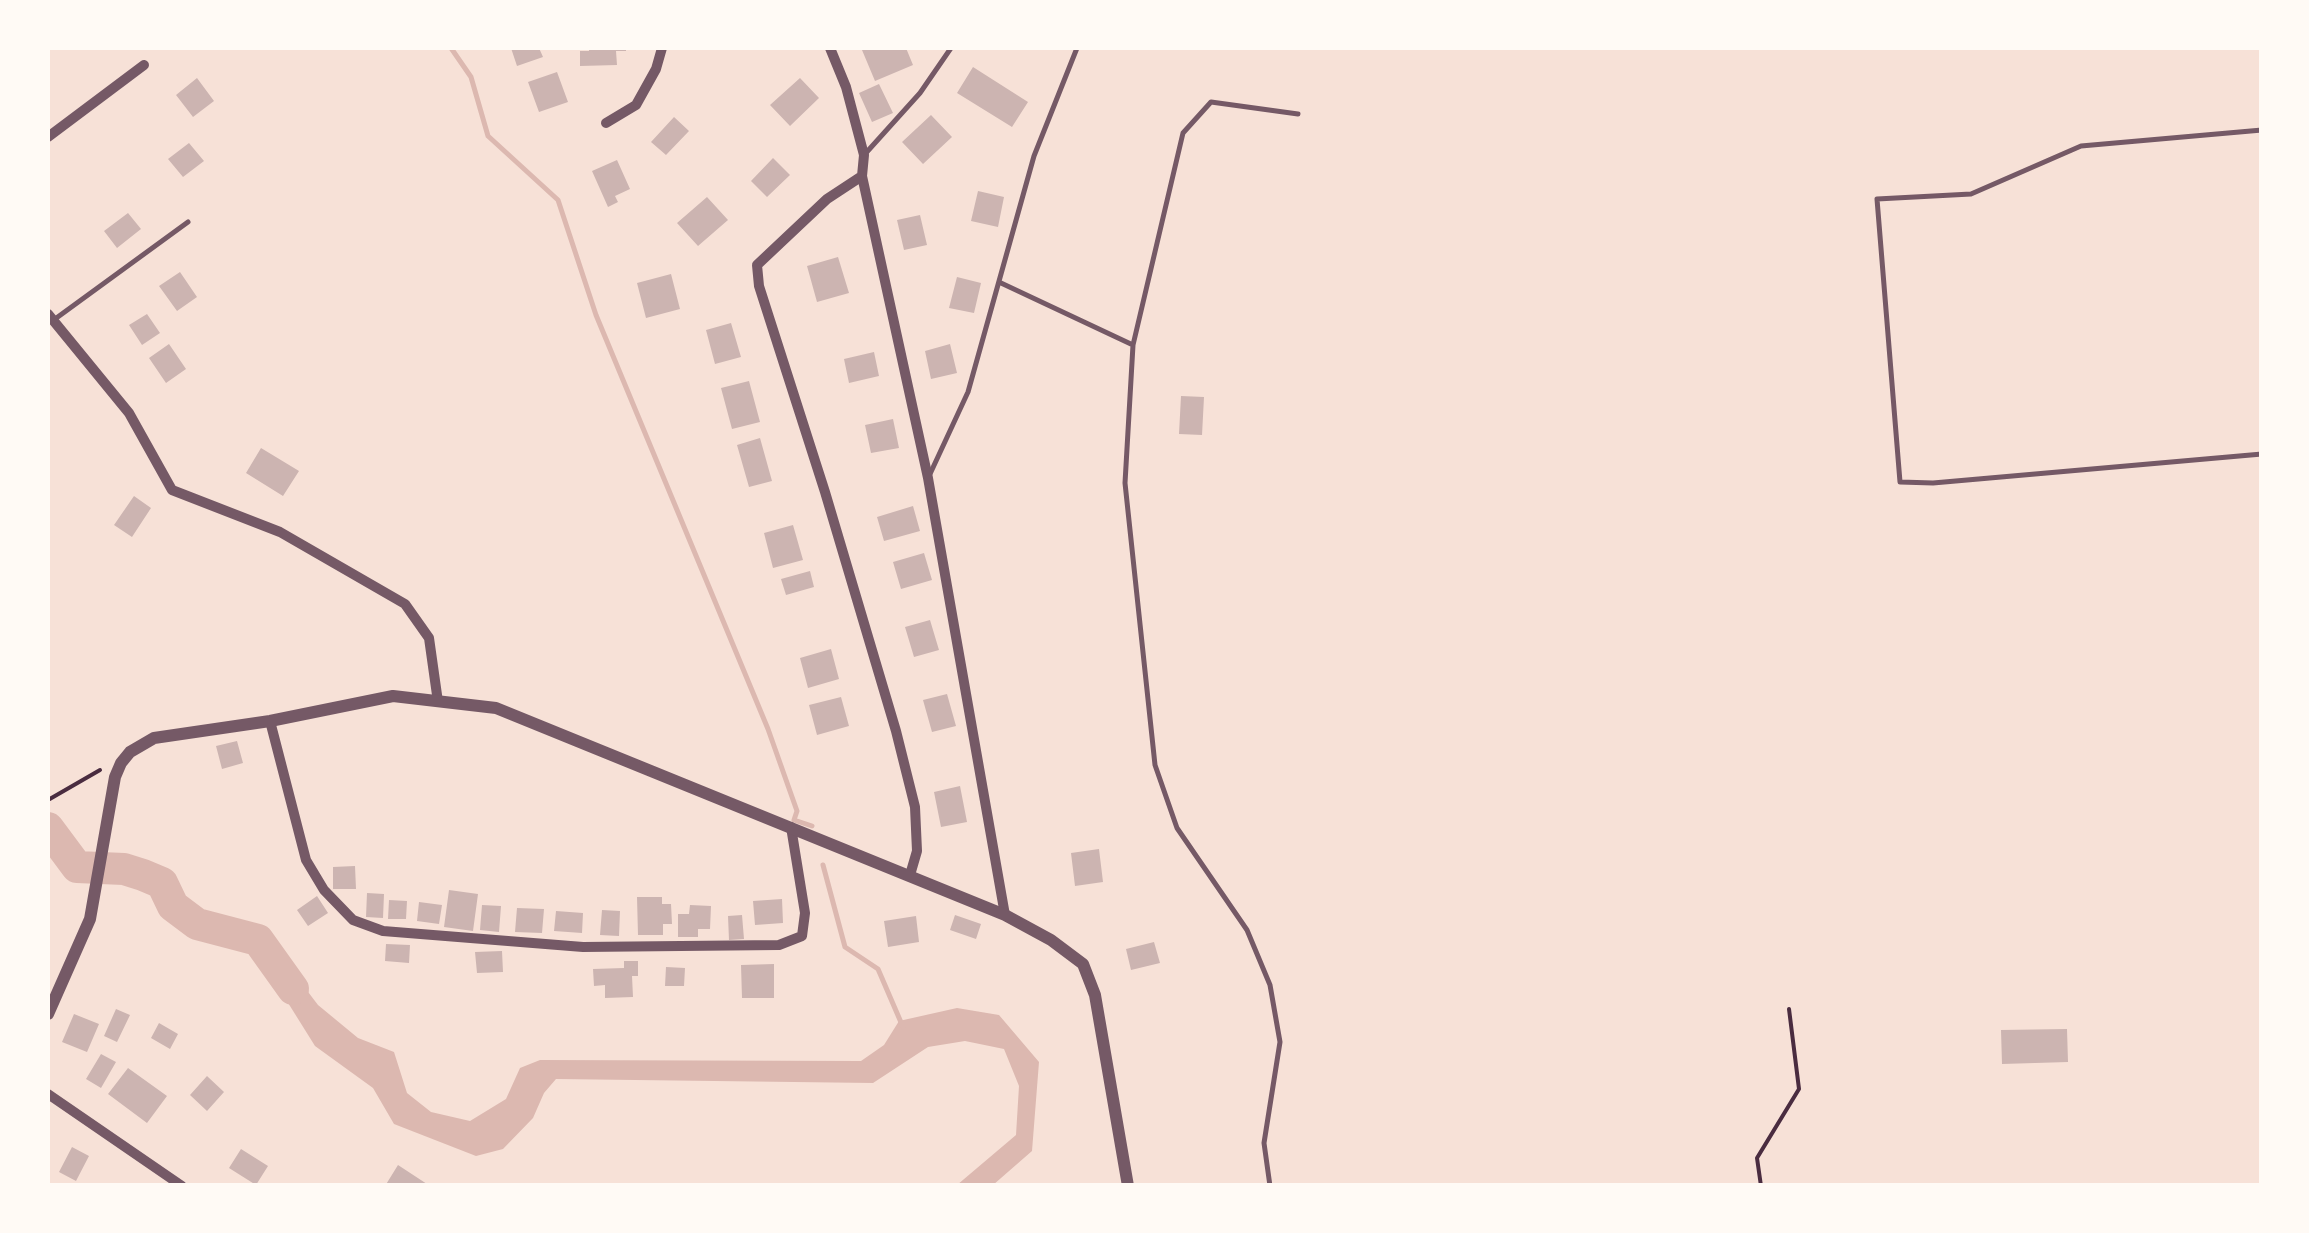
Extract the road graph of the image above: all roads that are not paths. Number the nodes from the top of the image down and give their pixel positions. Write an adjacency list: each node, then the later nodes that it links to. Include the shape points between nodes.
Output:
1 (662, 48): 7 (street, via 636,105)
2 (830, 48): 10 (street)
3 (952, 48): 10 (lane)
4 (1077, 48): 13 (lane, via 1034,156)
5 (144, 64): 9 (street)
6 (1298, 114): 15 (lane, via 1212,102 1183,133)
7 (606, 122)
8 (2262, 130): 16 (lane, via 2081,146 1971,194 1877,199 1900,482)
9 (48, 136)
10 (864, 155): 11 (street)
11 (862, 176): 17 (street); 21 (street, via 827,199 757,265 915,806)
12 (188, 222): 14 (lane)
13 (1001, 283): 15 (lane); 17 (lane, via 968,392)
14 (50, 318): 18 (street, via 129,413 172,490 280,532 404,604 429,638)
15 (1133, 345): 27 (lane, via 1125,484 1155,764 1177,828 1247,930 1270,985 1280,1042 1264,1143)
16 (2262, 454)
17 (928, 478): 22 (street)
18 (438, 702): 19 (street, via 393,696); 20 (street, via 496,708)
19 (270, 721): 20 (street, via 306,860 354,920 383,931 583,947 779,945 802,936 805,913); 23 (street, via 154,738 120,763 90,919)
20 (791, 827): 21 (street)
21 (910, 875): 22 (street)
22 (1005, 915): 26 (street, via 1051,940 1092,980)
23 (48, 1014)
24 (48, 1094): 25 (street)
25 (182, 1186)
26 (1128, 1186)
27 (1270, 1186)

